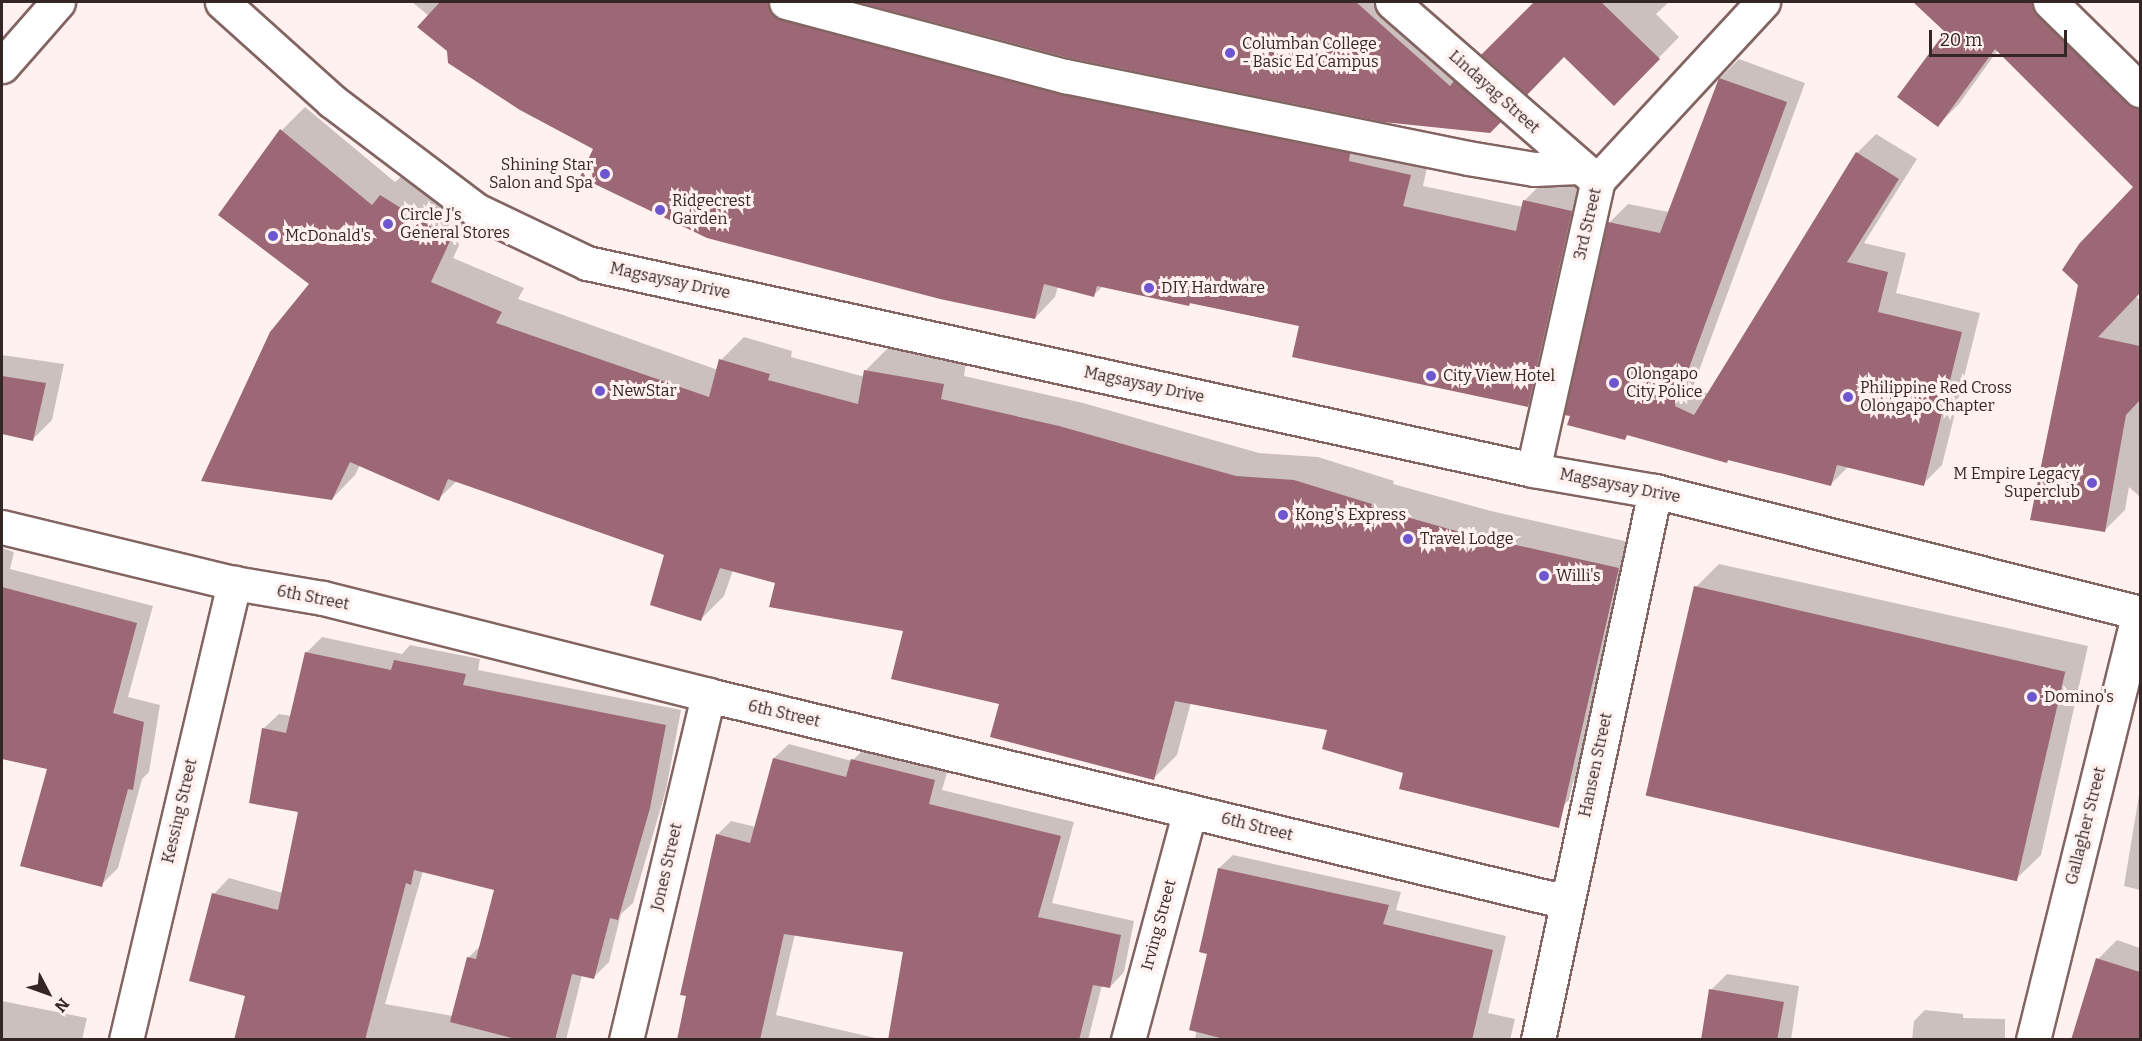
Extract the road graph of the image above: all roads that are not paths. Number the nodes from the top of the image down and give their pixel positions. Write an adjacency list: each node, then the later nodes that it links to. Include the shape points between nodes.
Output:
1 (58, 2): 7 (street)
2 (222, 2): 10 (street, Magsaysay Drive, via 332,101 476,210 587,263)
3 (786, 2): 9 (street, via 1065,76 1468,158)
4 (1392, 2): 9 (street, Lindayag Street)
5 (1763, 2): 9 (street, 3rd Street)
6 (2050, 2): 8 (street)
7 (2, 66)
8 (2140, 90)
9 (1589, 174): 10 (street, 3rd Street)
10 (1533, 470): 11 (street, Magsaysay Drive)
11 (1655, 491): 14 (street, Magsaysay Drive); 17 (street, Hansen Street)
12 (2, 526): 13 (street, 6th Street)
13 (234, 583): 15 (street, 6th Street, via 323,598); 18 (street, Kessing Street)
14 (2140, 613): 22 (street, Gallagher Street)
15 (708, 695): 16 (street, 6th Street); 19 (street, Jones Street)
16 (1190, 811): 17 (street, 6th Street); 20 (street, Irving Street)
17 (1568, 902): 21 (street, Hansen Street)
18 (126, 1040)
19 (626, 1040)
20 (1128, 1040)
21 (1538, 1040)
22 (2033, 1040)

